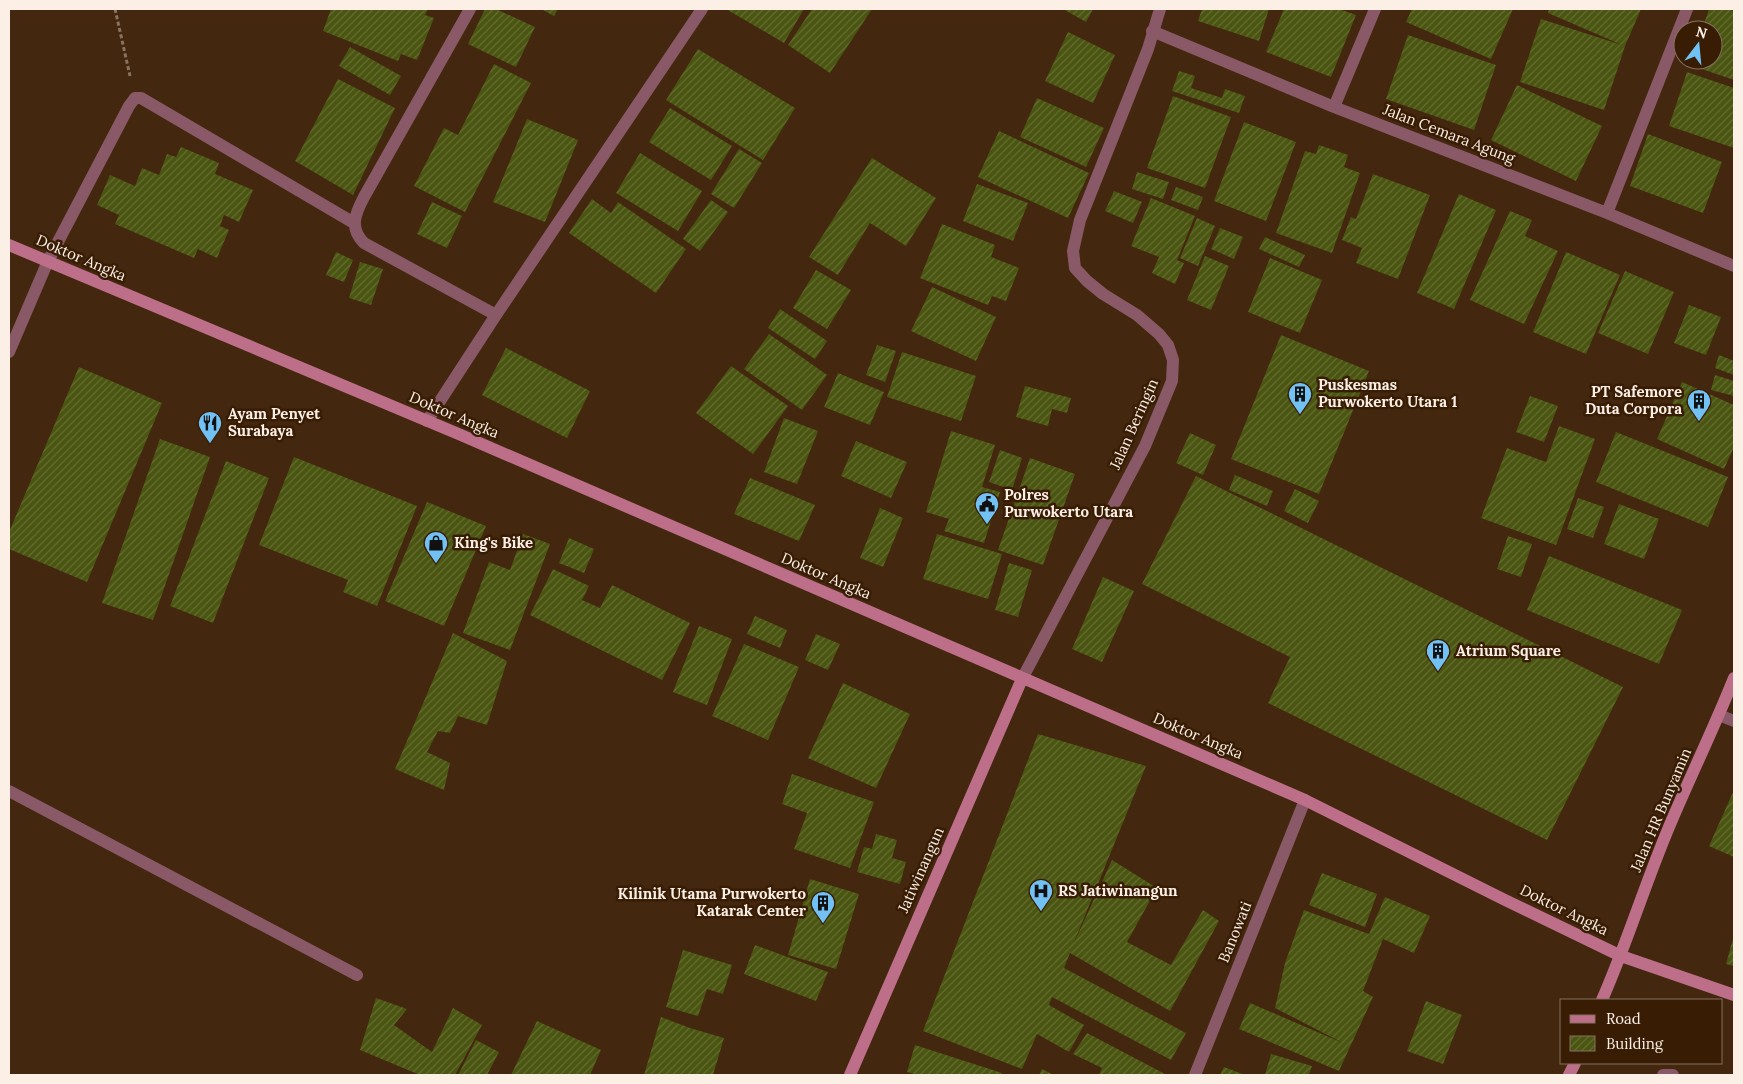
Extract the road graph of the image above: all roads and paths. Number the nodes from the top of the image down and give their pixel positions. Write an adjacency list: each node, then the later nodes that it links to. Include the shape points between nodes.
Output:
1 (116, 9): 8 (path)
2 (470, 9): 11 (street, via 357,209)
3 (702, 9): 15 (street)
4 (1160, 9): 7 (street, Jalan Beringin)
5 (1375, 9): 9 (street)
6 (1687, 9): 10 (street)
7 (1152, 32): 9 (street, Jalan Cemara Agung); 18 (street, Jalan Beringin, via 1080,220 1072,251 1075,268 1087,282 1138,315 1168,345 1173,360 1172,381 1145,446)
8 (136, 98): 11 (street); 13 (street)
9 (1334, 107): 10 (street, Jalan Cemara Agung)
10 (1607, 213): 14 (street, Jalan Cemara Agung)
11 (354, 223): 15 (street, via 357,236 364,243)
12 (9, 245): 13 (street, Doktor Angka)
13 (48, 262): 16 (street); 17 (street, Doktor Angka)
14 (1734, 266)
15 (496, 315): 17 (street)
16 (9, 352)
17 (427, 421): 18 (street, Doktor Angka)
18 (1022, 678): 23 (street, Doktor Angka); 28 (street, Jatiwinangun)
19 (1734, 678): 20 (street, Jalan HR Bunyamin)
20 (1720, 715): 21 (street); 24 (street, Jalan HR Bunyamin, via 1669,827)
21 (1734, 721)
22 (9, 791): 25 (street)
23 (1305, 800): 24 (street, Doktor Angka); 29 (street, Banowati)
24 (1621, 956): 26 (street, Doktor Angka); 27 (street, Jalan HR Bunyamin)
25 (357, 974)
26 (1734, 995)
27 (1602, 999)
28 (850, 1075)
29 (1195, 1075)
30 (1663, 1075): 31 (street)
31 (1673, 1075)

